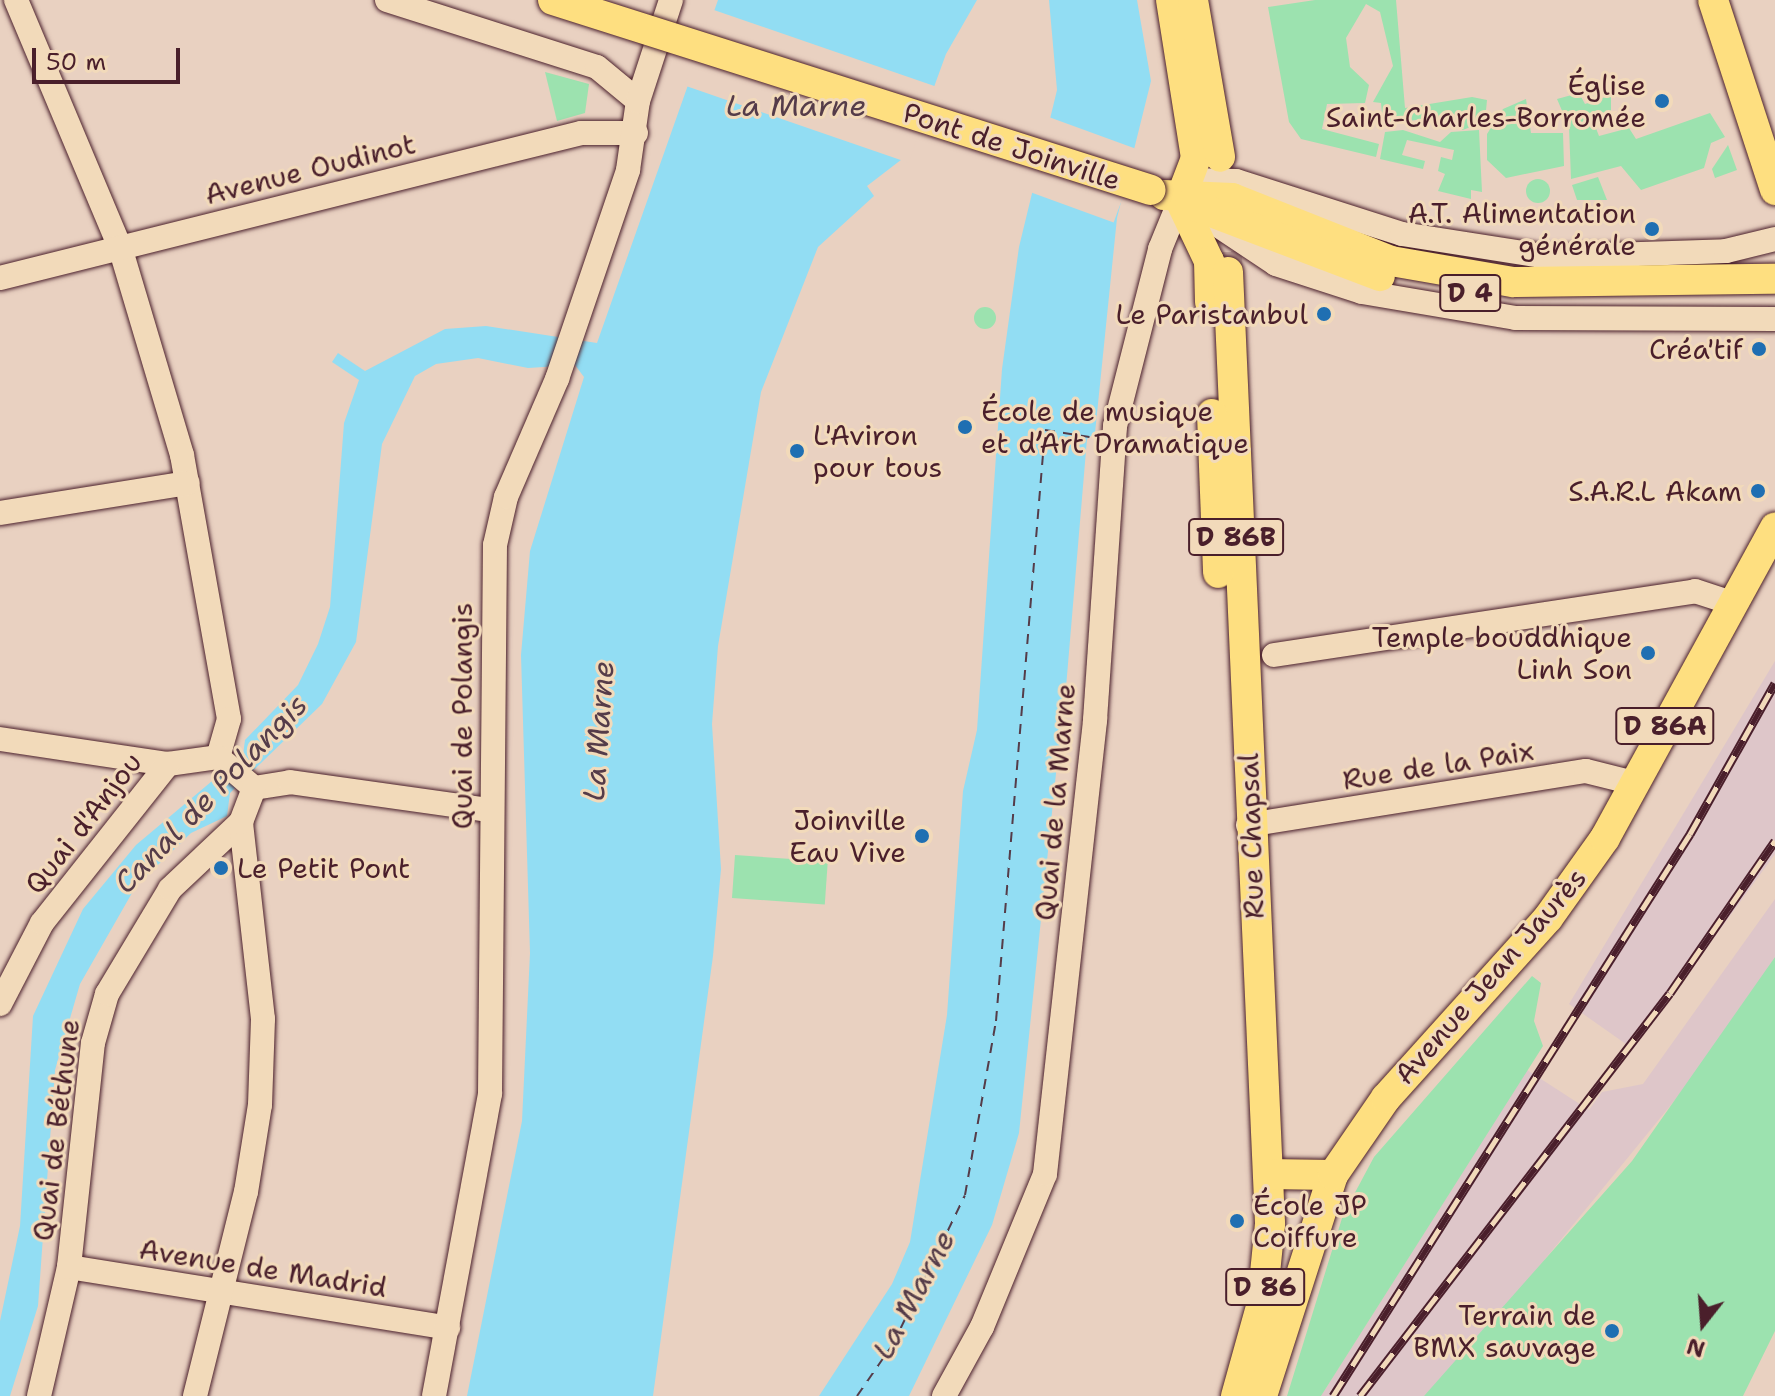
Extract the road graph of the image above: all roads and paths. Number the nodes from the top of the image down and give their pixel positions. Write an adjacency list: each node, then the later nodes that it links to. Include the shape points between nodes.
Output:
1 (16, 0): 14 (street)
2 (387, 0): 8 (street, via 597,67)
3 (553, 0): 11 (main road, Pont de Joinville / D 4, bridge, via 1151,190)
4 (671, 0): 8 (street, Quai de Polangis)
5 (1171, 0): 11 (main road, via 1196,158)
6 (1193, 0): 10 (main road)
7 (1713, 0): 12 (main road)
8 (638, 101): 9 (street, Quai de Polangis)
9 (636, 133): 14 (street, Avenue Oudinot, via 581,133); 30 (street, Quai de Polangis, via 557,379 526,443 495,545)
10 (1220, 157)
11 (1184, 190): 13 (street, via 1236,181 1402,234 1549,257 1726,251); 17 (main road, D 4, via 1232,198 1391,261 1483,278); 18 (main road, D 4, via 1360,270 1459,292 1550,302); 19 (street, via 1276,264 1362,292 1516,318); 31 (main road, via 1209,261 1213,508 1228,710); 42 (street, Quai de la Marne, via 1160,249 1115,426 1095,720 1045,1174 982,1327)
12 (1775, 190)
13 (1775, 239)
14 (120, 247): 16 (street, Avenue Oudinot); 20 (street)
15 (1228, 272): 31 (main road, Rue Chapsal / D 86B)
16 (0, 278)
17 (1775, 279)
18 (1775, 296)
19 (1775, 319)
20 (188, 483): 21 (street, via 52,510); 26 (street, via 229,719)
21 (0, 513)
22 (1775, 528): 23 (main road, Avenue Jean Jaurès / D 86A)
23 (1732, 603): 24 (street, via 1695,591); 28 (main road, Avenue Jean Jaurès / D 86A)
24 (1274, 655)
25 (0, 739): 27 (street)
26 (218, 757): 27 (street); 29 (street)
27 (168, 764): 33 (street, Quai d'Anjou, via 42,923)
28 (1634, 783): 31 (street, Rue de la Paix, via 1586,771); 35 (main road, Avenue Jean Jaurès / D 86A, via 1548,918 1386,1098)
29 (254, 788): 30 (street, via 290,782); 32 (street)
30 (490, 810): 38 (street, Quai de Polangis, via 490,1094)
31 (1248, 813): 34 (main road, Rue Chapsal / D 86B)
32 (241, 822): 36 (street, Quai de Béthune, via 170,889 107,994 83,1112); 37 (street, via 263,1019 260,1105)
33 (0, 1004)
34 (1268, 1174): 35 (main road); 43 (main road, Rue Chapsal / D 86, via 1268,1270)
35 (1333, 1175): 44 (main road, Avenue Jean Jaurès)
36 (69, 1267): 37 (street, Avenue de Madrid); 39 (street, Quai de Béthune)
37 (222, 1293): 38 (street, Avenue de Madrid); 40 (street)
38 (448, 1328): 41 (street, Quai de Polangis)
39 (39, 1396)
40 (195, 1396)
41 (434, 1396)
42 (944, 1396)
43 (1236, 1396)
44 (1262, 1396)

